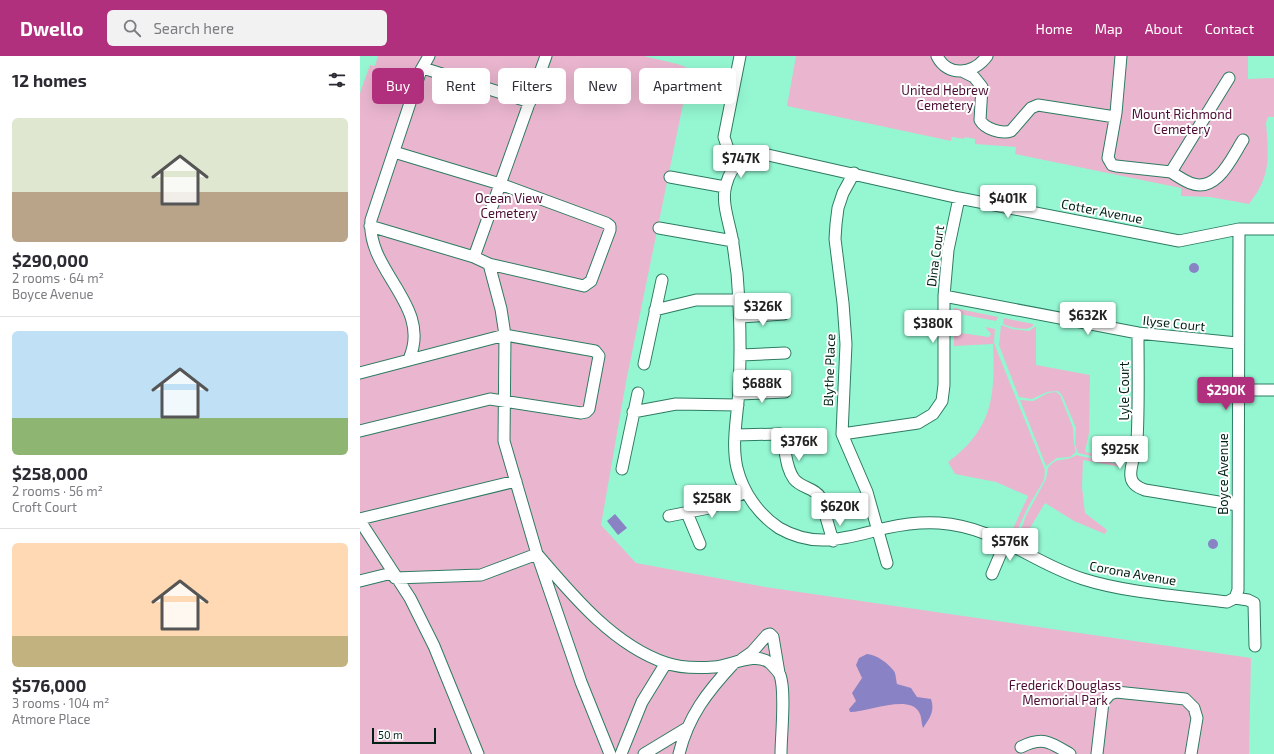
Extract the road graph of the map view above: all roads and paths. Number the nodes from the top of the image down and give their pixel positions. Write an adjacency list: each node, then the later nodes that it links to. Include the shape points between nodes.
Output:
1 (429, 56): 7 (street)
2 (546, 56): 9 (street)
3 (740, 56): 18 (street, via 724,137 729,152)
4 (937, 56): 10 (street, via 944,65)
5 (987, 56): 10 (street, via 977,67)
6 (1121, 56): 15 (street)
7 (423, 68)
8 (424, 68): 12 (street)
9 (542, 68)
10 (964, 72): 15 (street, via 974,77 982,87 980,120 987,128 1007,132 1030,108 1038,105)
11 (1229, 78): 19 (street)
12 (498, 92)
13 (411, 104): 17 (street)
14 (529, 104): 22 (street)
15 (1115, 117): 19 (street, via 1108,158 1112,164)
16 (1243, 140): 19 (street, via 1217,179 1205,184 1192,184)
17 (394, 152): 22 (street); 25 (street)
18 (739, 162): 20 (street, Cotter Avenue, via 759,155 768,155); 23 (street, Corona Avenue)
19 (1171, 172)
20 (854, 173): 24 (street, Cotter Avenue); 55 (street, Blythe Place, via 838,208 835,239 846,344)
21 (670, 177): 23 (street)
22 (500, 184): 30 (street); 31 (street, via 606,223 610,228 591,281 584,286)
23 (725, 187): 29 (street, Corona Avenue, via 725,203)
24 (959, 198): 27 (street, Cotter Avenue, via 1179,241); 33 (street, Dina Court, via 948,250)
25 (370, 226): 30 (street); 43 (street, via 376,252 398,288 411,319 416,342)
26 (659, 228): 29 (street)
27 (1238, 229): 28 (street, Cotter Avenue); 40 (street, Boyce Avenue)
28 (1274, 229)
29 (733, 241): 34 (street, Corona Avenue)
30 (474, 257): 31 (street)
31 (489, 264): 39 (street, via 497,290)
32 (662, 280): 35 (street)
33 (944, 296): 38 (street, Ilyse Court); 55 (street, Dina Court, via 944,385 942,401 938,408 933,414 918,422)
34 (738, 300): 35 (street, via 696,300); 37 (street, Corona Avenue)
35 (655, 310): 44 (street)
36 (784, 314): 37 (street)
37 (740, 317): 42 (street, Corona Avenue)
38 (1138, 333): 40 (street, Ilyse Court); 60 (street, Lyle Court, via 1139,416 1137,446 1131,473 1132,483 1146,490)
39 (505, 335): 43 (street); 51 (street); 51 (street, via 595,351 599,356 589,409 586,412)
40 (1237, 343): 46 (street, Boyce Avenue)
41 (786, 353): 42 (street)
42 (741, 355): 50 (street, Corona Avenue)
43 (409, 359): 45 (street)
44 (644, 364)
45 (360, 372)
46 (1237, 390): 47 (street); 60 (street, Boyce Avenue)
47 (1274, 390)
48 (638, 392): 53 (street)
49 (785, 392): 50 (street)
50 (739, 394): 52 (street, Corona Avenue)
51 (504, 400): 54 (street, via 490,399); 58 (street, via 504,441)
52 (738, 405): 53 (street, via 676,404); 56 (street, Corona Avenue)
53 (633, 412): 57 (street)
54 (360, 431)
55 (842, 434): 64 (street, Blythe Place, via 867,492)
56 (735, 435): 59 (street, Corona Avenue, via 734,456); 65 (street, via 780,434 786,461 794,480 818,493 820,497)
57 (622, 469)
58 (516, 481): 63 (street); 68 (street)
59 (746, 492): 61 (street, via 709,508); 65 (street, Corona Avenue, via 759,510 780,528 804,538)
60 (1237, 505): 73 (street, Boyce Avenue, via 1238,590)
61 (687, 513): 62 (street); 67 (street)
62 (669, 516)
63 (360, 520): 71 (street)
64 (878, 530): 65 (street, Corona Avenue); 66 (street, Corona Avenue, via 905,524 941,523 977,530); 69 (street, Blythe Place)
65 (833, 541)
66 (1006, 541): 70 (street); 73 (street, Corona Avenue, via 1057,569 1108,586 1228,602)
67 (700, 544)
68 (537, 554): 71 (street, via 481,575); 75 (street, via 581,603 605,625 637,648); 83 (street)
69 (887, 563)
70 (992, 574)
71 (394, 576): 72 (street); 82 (street, via 410,598 434,646)
72 (360, 581)
73 (1235, 598): 74 (street, via 1254,603)
74 (1255, 646)
75 (666, 663): 77 (street); 84 (street, via 642,702)
76 (737, 663): 77 (street); 78 (street, via 752,658 760,659 768,662); 78 (street, via 770,634 773,637); 79 (street)
77 (699, 667): 79 (street, via 709,674)
78 (780, 675): 87 (street)
79 (710, 689): 80 (street)
80 (687, 728): 85 (street); 86 (street)
81 (1021, 747): 88 (street, via 1038,740 1046,741)
82 (478, 754)
83 (610, 754)
84 (621, 754)
85 (644, 754)
86 (679, 754)
87 (781, 754)
88 (1070, 754)
89 (1097, 754): 90 (street, via 1103,702 1110,694 1122,691 1177,697 1191,703 1197,718)
90 (1191, 754)

